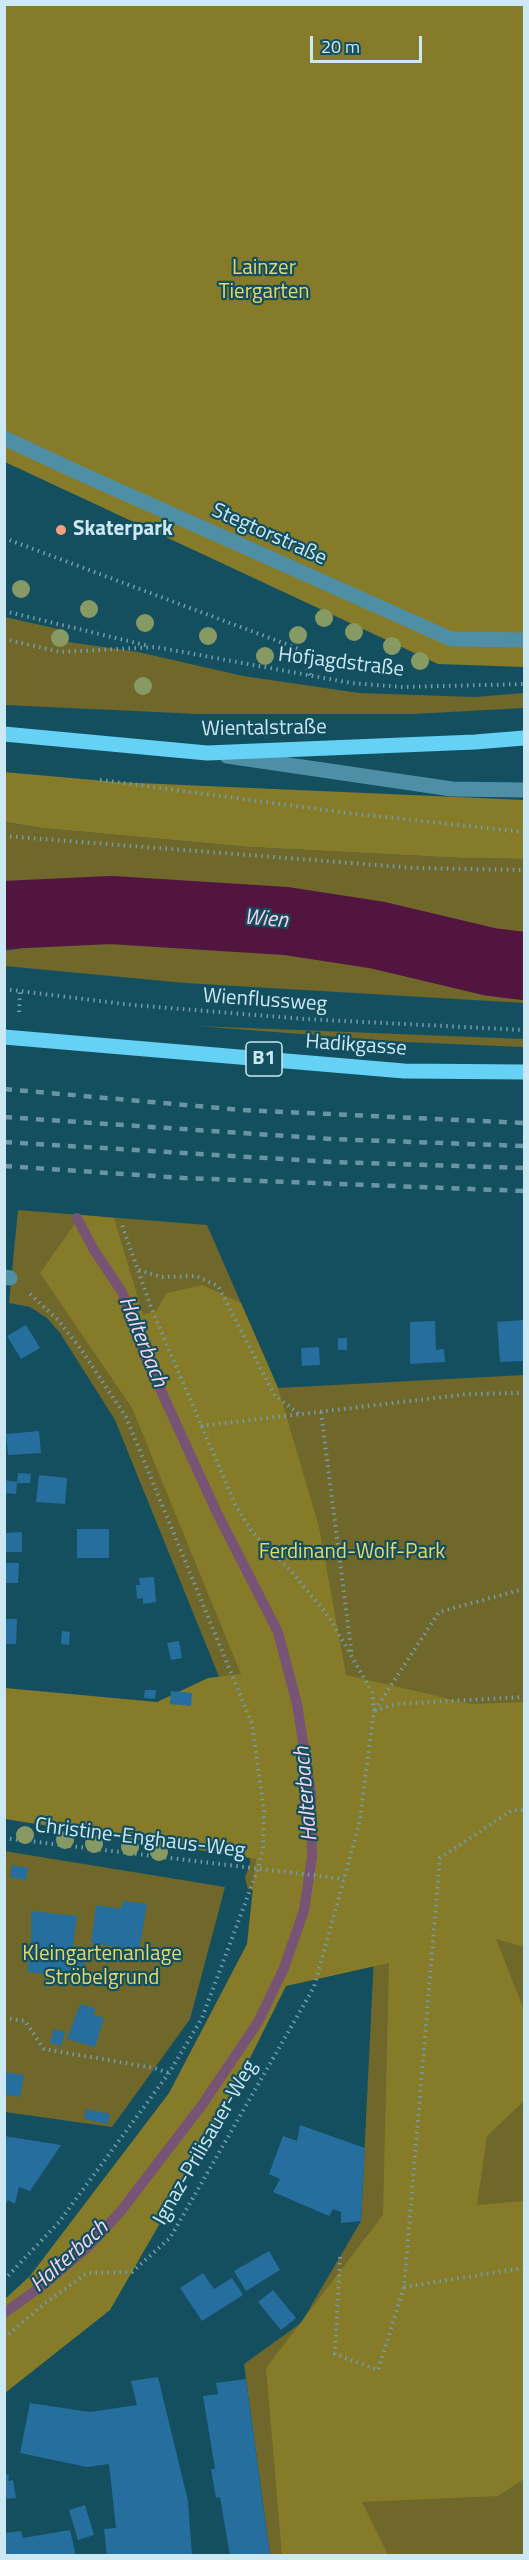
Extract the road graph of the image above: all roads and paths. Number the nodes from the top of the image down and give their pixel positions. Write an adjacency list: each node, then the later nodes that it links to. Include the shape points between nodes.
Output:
1 (4, 438): 5 (lane, Stegtorstraße, via 451,639)
2 (4, 538): 7 (path, via 299,649)
3 (4, 611): 6 (path, Hofjagdstraße)
4 (4, 639): 6 (path, Hofjagdstraße, via 61,652)
5 (525, 640)
6 (156, 647): 7 (path, Hofjagdstraße)
7 (312, 677): 8 (path, Hofjagdstraße, via 402,687)
8 (525, 684)
9 (4, 734): 11 (main road, Wientalstraße)
10 (525, 738): 11 (main road, Wientalstraße)
11 (207, 753): 13 (lane, via 452,789)
12 (100, 780): 14 (path)
13 (525, 790)
14 (525, 832)
15 (4, 836): 16 (path, via 415,868)
16 (525, 870)
17 (4, 989): 18 (path, Wienflussweg)
18 (20, 991): 19 (path); 20 (path, Wienflussweg, via 305,1019)
19 (18, 1016)
20 (525, 1030)
21 (4, 1037): 22 (main road, Hadikgasse / B1, bridge, via 404,1071)
22 (525, 1072)
23 (122, 1225): 24 (path)
24 (138, 1269): 28 (path, via 160,1277 196,1276 218,1286 275,1396); 29 (path)
25 (7, 1278): 36 (path, via 58,1320 81,1347 126,1417 252,1724 264,1811)
26 (525, 1393): 27 (path, via 468,1394)
27 (321, 1412): 28 (path); 31 (path)
28 (301, 1415): 29 (path)
29 (201, 1426): 31 (path, via 235,1504 252,1532 328,1617)
30 (525, 1588): 33 (path, via 439,1612)
31 (353, 1659): 33 (path, via 372,1692)
32 (525, 1697): 33 (path, via 395,1704)
33 (374, 1711): 37 (path, Ignaz-Prilisauer-Weg, via 359,1825)
34 (525, 1809): 43 (path, via 512,1810 440,1858)
35 (4, 1838): 36 (path, Christine-Enghaus-Weg)
36 (258, 1869): 37 (path, Christine-Enghaus-Weg); 39 (path, via 202,2018)
37 (344, 1879): 44 (path, Ignaz-Prilisauer-Weg, via 314,1987 170,2238 132,2272 87,2273)
38 (4, 2018): 39 (path, via 26,2021 44,2049)
39 (169, 2073): 42 (path, via 59,2222)
40 (340, 2257): 43 (path, via 334,2354 378,2370)
41 (525, 2268): 43 (path)
42 (4, 2280)
43 (404, 2287)
44 (4, 2338)

